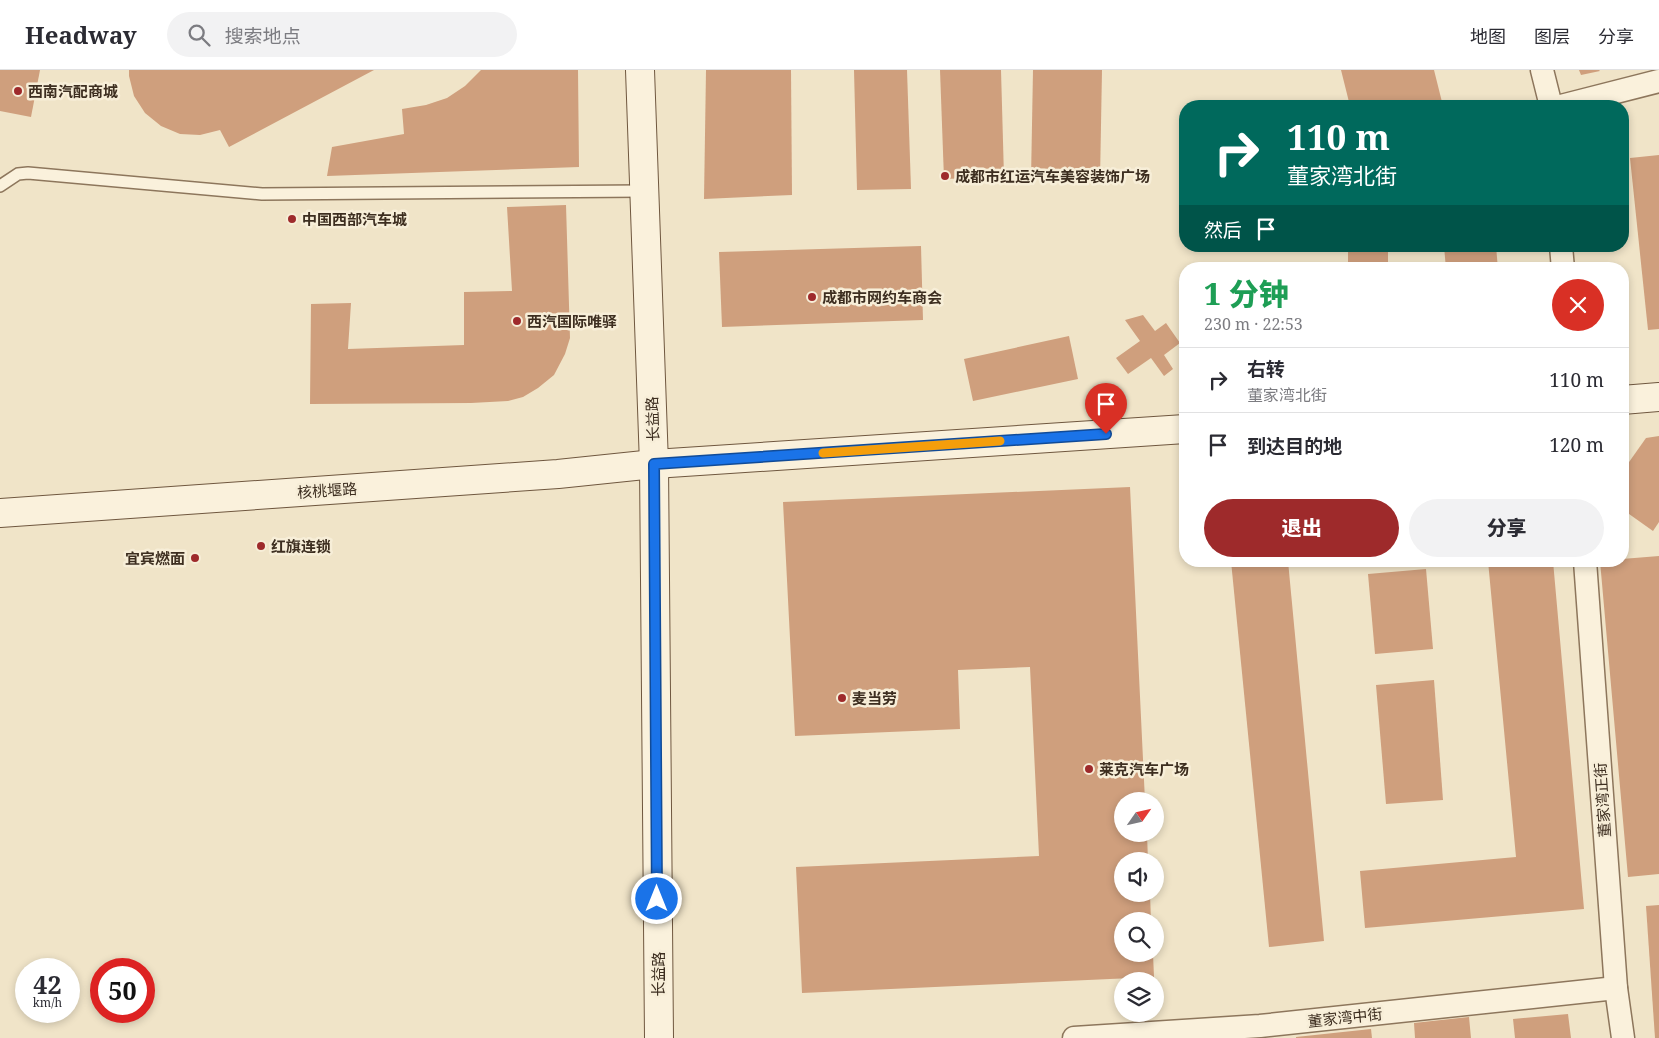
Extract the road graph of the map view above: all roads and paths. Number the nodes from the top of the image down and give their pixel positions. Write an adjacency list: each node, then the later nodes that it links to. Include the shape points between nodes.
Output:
1 (640, 70): 7 (street, 长益路)
2 (1542, 70): 4 (street)
3 (1659, 81): 5 (street)
4 (1550, 100)
5 (1585, 100)
6 (0, 186): 7 (lane, via 18,174 28,172 262,194)
7 (644, 191): 11 (street, 长益路)
8 (1659, 397): 9 (street)
9 (1629, 399)
10 (1179, 429): 11 (street, 核桃堰路)
11 (654, 464): 12 (street, 核桃堰路, via 558,474); 15 (street, 长益路)
12 (0, 513)
13 (1584, 567): 14 (street, 董家湾正街)
14 (1616, 988): 16 (street, 董家湾中街, via 1260,1026); 17 (street, 董家湾正街)
15 (658, 1038)
16 (1074, 1038)
17 (1623, 1038)

